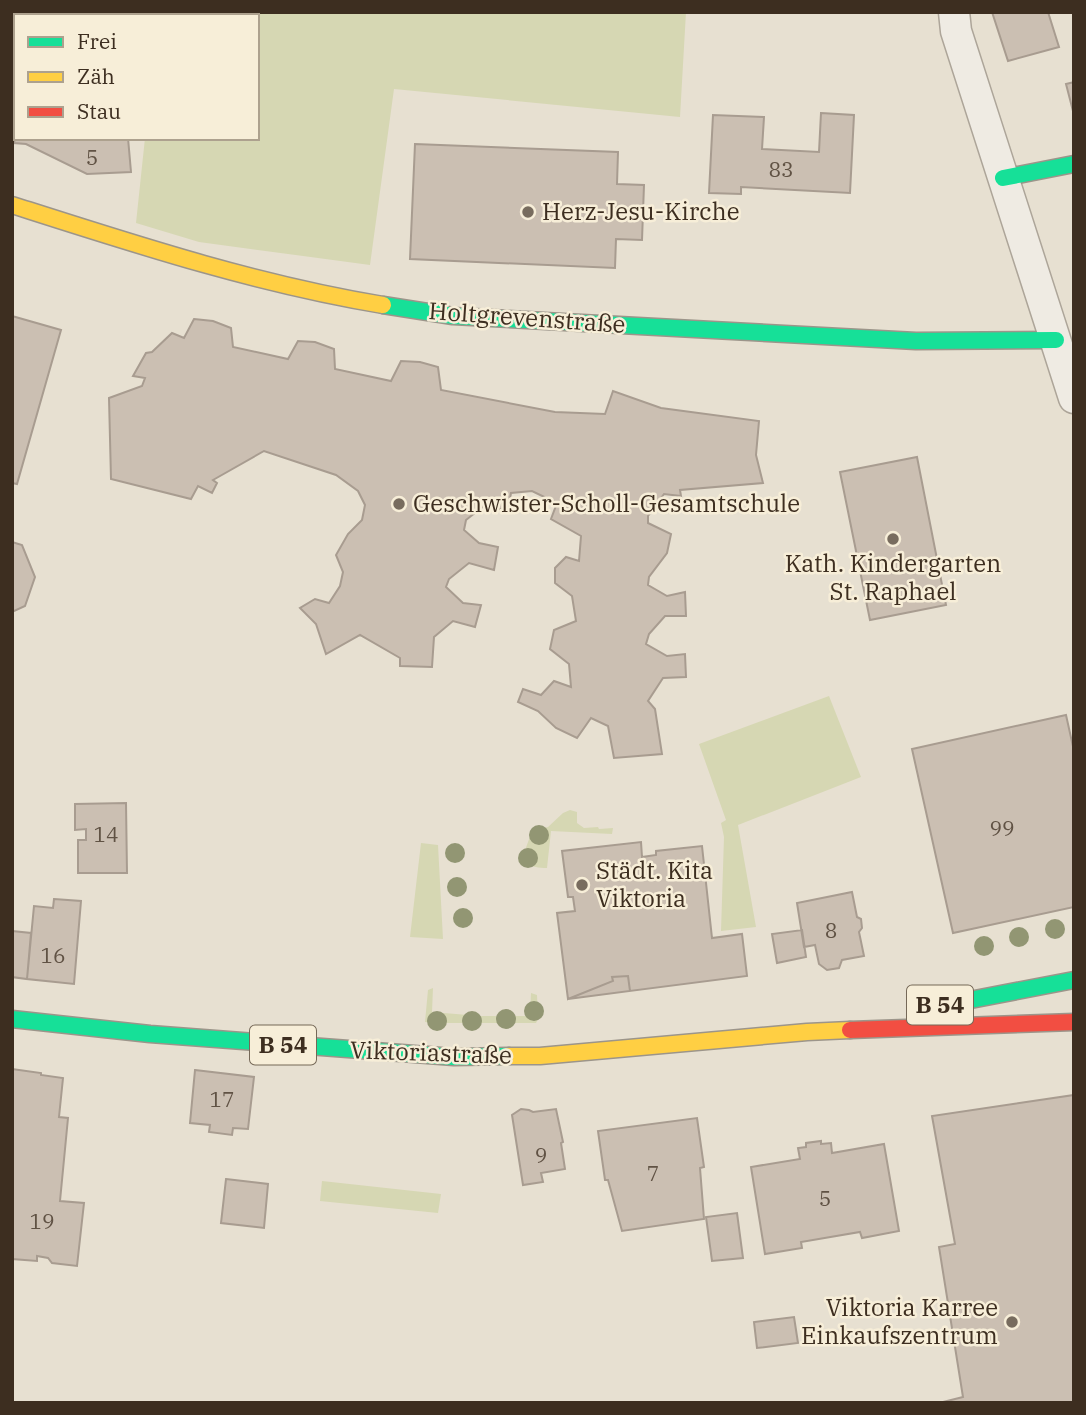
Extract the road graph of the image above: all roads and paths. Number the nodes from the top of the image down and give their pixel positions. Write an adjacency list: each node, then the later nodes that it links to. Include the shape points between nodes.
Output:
1 (954, 12): 3 (street)
2 (1074, 164): 3 (main road)
3 (1003, 178): 5 (street)
4 (12, 205): 5 (main road, Holtgrevenstraße, via 188,261 347,299 453,316 916,341)
5 (1056, 340): 6 (street)
6 (1074, 398)
7 (1074, 979): 10 (main road, Viktoriastraße / B 54)
8 (12, 1019): 10 (main road, Viktoriastraße / B 54, via 454,1057 540,1056)
9 (1074, 1022): 10 (main road, Viktoriastraße / B 54)
10 (807, 1032)

